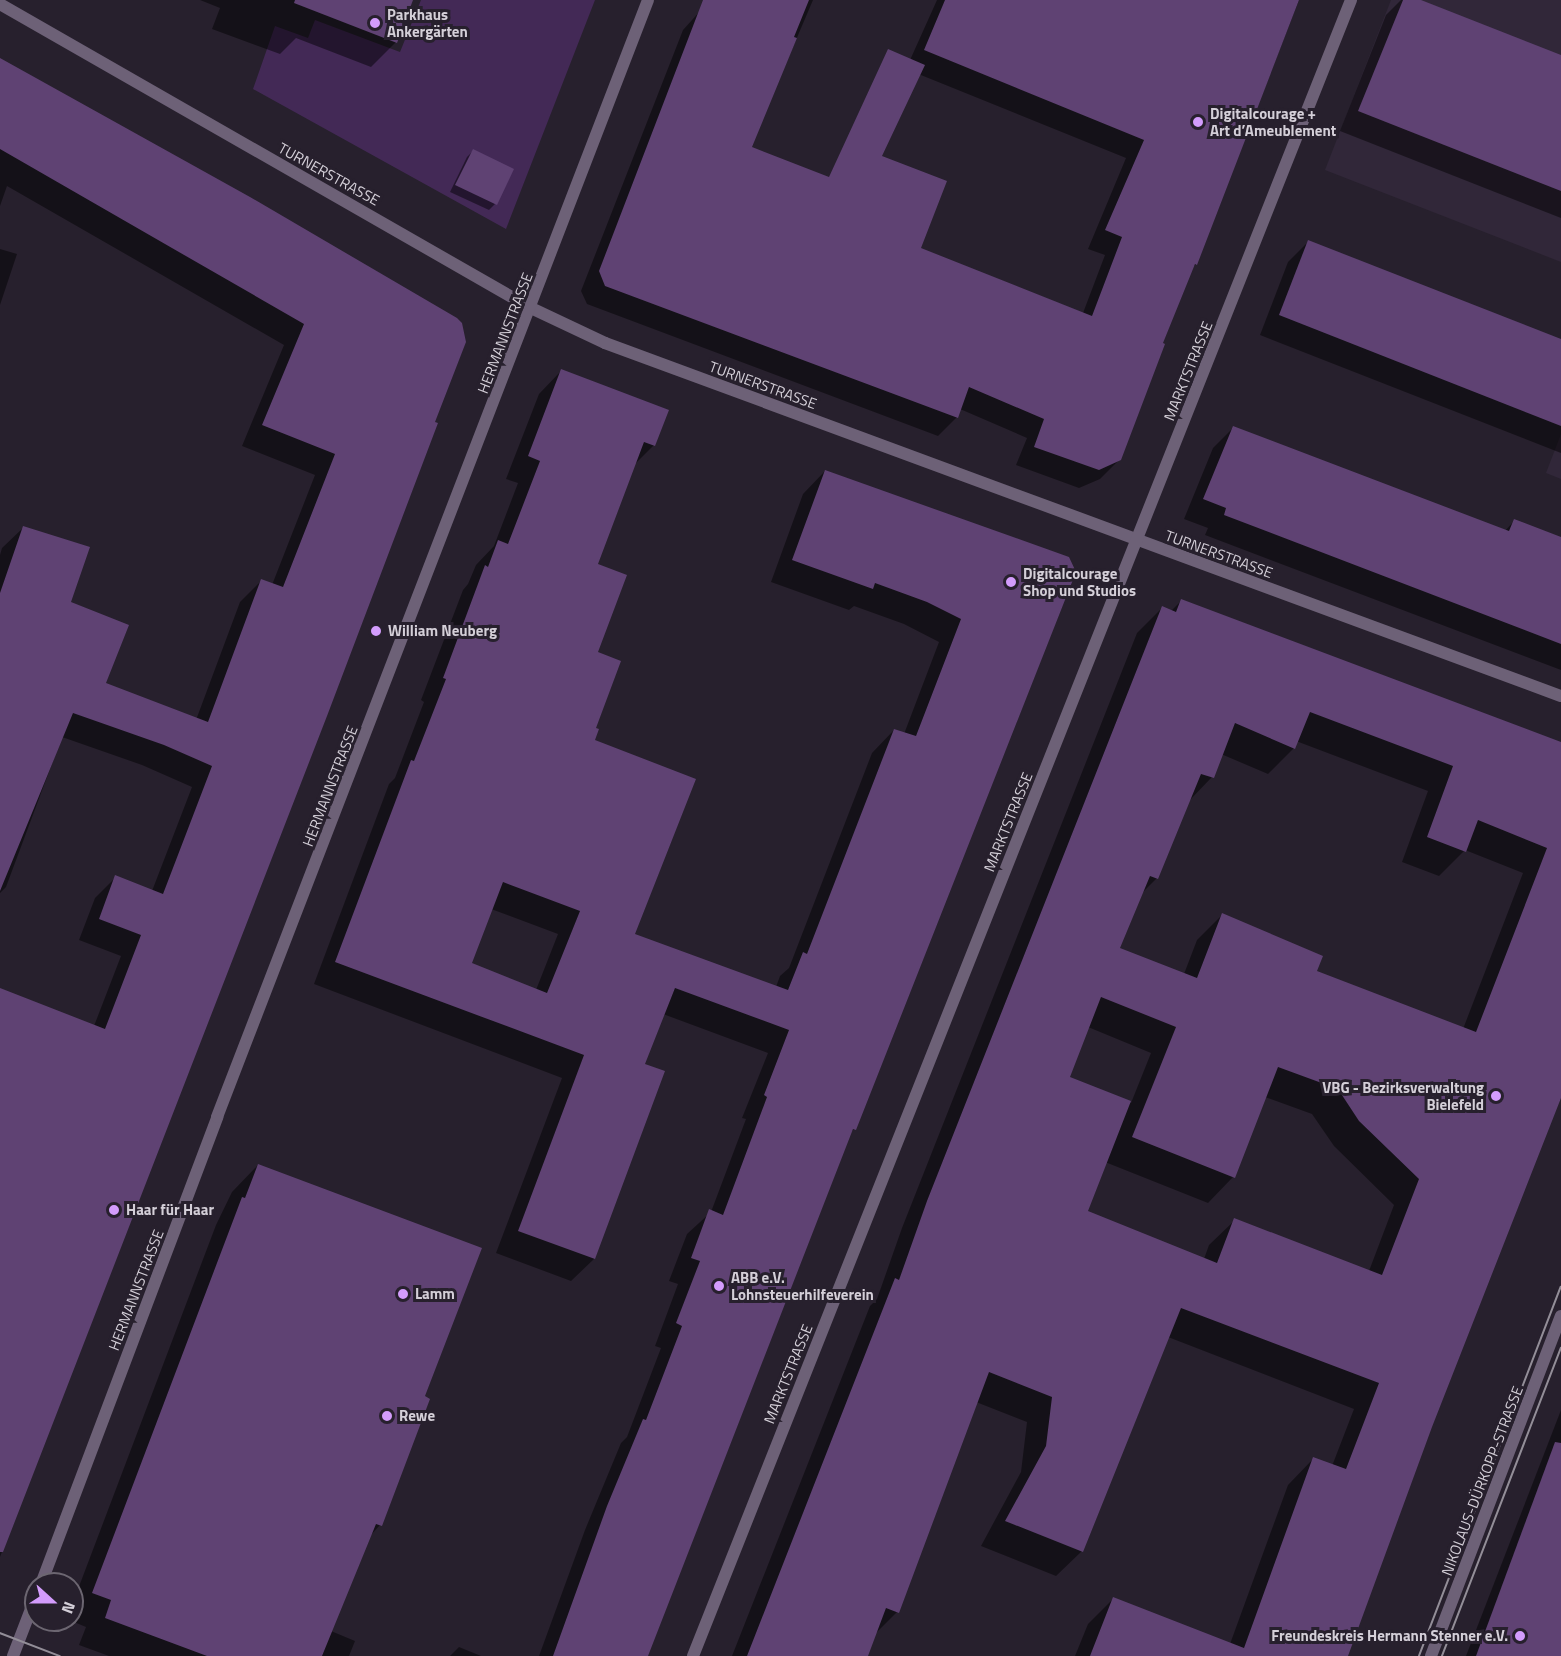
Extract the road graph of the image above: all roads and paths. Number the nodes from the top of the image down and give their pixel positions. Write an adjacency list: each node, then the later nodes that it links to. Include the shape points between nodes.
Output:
1 (648, 0): 4 (street, HERMANNSTRASSE)
2 (1351, 0): 5 (street, MARKTSTRASSE)
3 (0, 4): 4 (street, TURNERSTRASSE)
4 (531, 308): 5 (street, TURNERSTRASSE, via 605,343); 8 (street, HERMANNSTRASSE)
5 (1136, 540): 6 (street, TURNERSTRASSE); 11 (street, MARKTSTRASSE)
6 (1561, 696)
7 (1561, 1317): 12 (street, NIKOLAUS-DÜRKOPP-STRASSE)
8 (46, 1572)
9 (24, 1627): 10 (street)
10 (13, 1656)
11 (693, 1656)
12 (1431, 1656)

